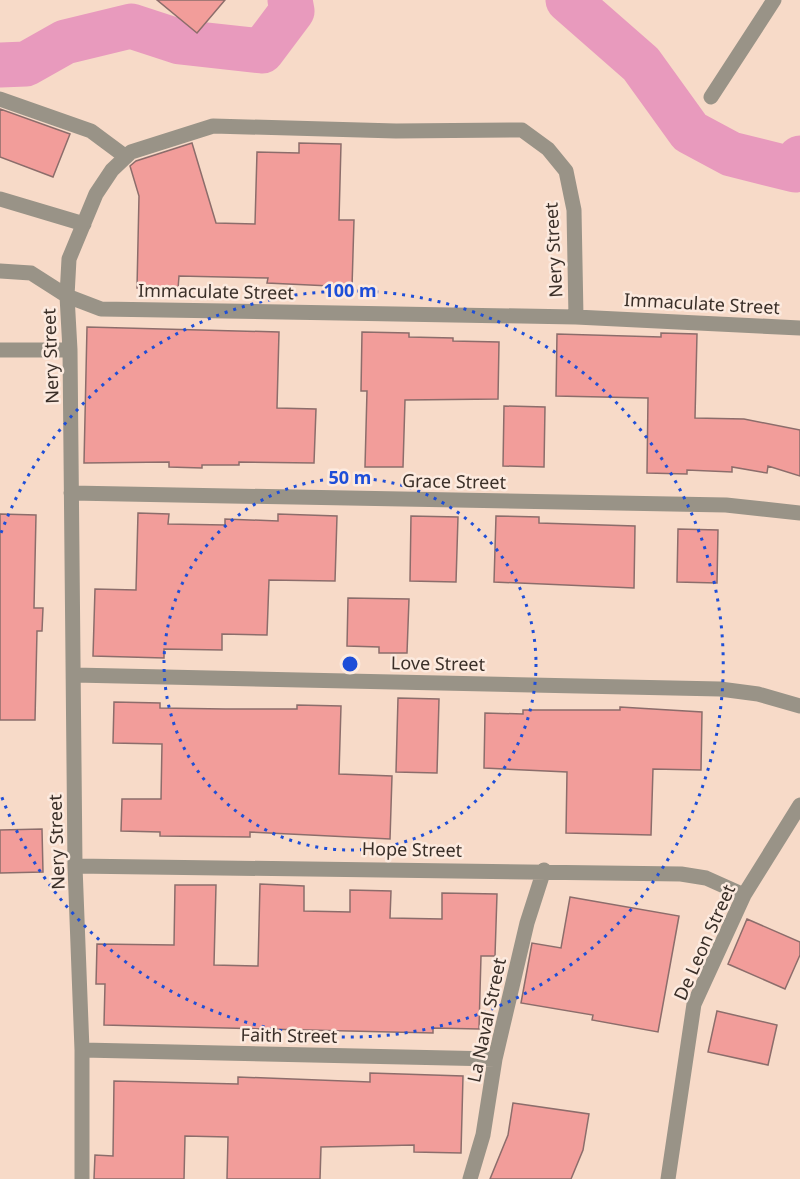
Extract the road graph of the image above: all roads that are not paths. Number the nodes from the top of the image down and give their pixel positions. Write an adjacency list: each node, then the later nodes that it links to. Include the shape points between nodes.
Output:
1 (774, 0): 2 (street)
2 (711, 97)
3 (0, 99): 4 (street, via 91,131)
4 (126, 157): 6 (street, Nery Street, via 96,194); 9 (street, Nery Street, via 131,152 213,126 522,130 548,149 566,171 574,210)
5 (0, 199): 6 (street)
6 (84, 224): 8 (street, Nery Street, via 69,259)
7 (0, 271): 8 (street, Immaculate Street, via 31,273)
8 (67, 296): 9 (street, Immaculate Street, via 101,309); 12 (street, Nery Street)
9 (576, 317): 10 (street, Immaculate Street)
10 (800, 328)
11 (0, 350): 12 (street)
12 (70, 350): 13 (street, Nery Street)
13 (71, 493): 14 (street, Grace Street, via 726,505); 15 (street, Nery Street)
14 (800, 513)
15 (74, 675): 16 (street, Love Street, via 720,689 758,694); 18 (street, Nery Street)
16 (800, 706)
17 (800, 805): 20 (street, De Leon Street)
18 (75, 866): 19 (street, Hope Street); 21 (street, Nery Street)
19 (544, 870): 20 (street, Hope Street, via 681,874 706,878); 22 (street, La Naval Street, via 527,923)
20 (744, 895): 25 (street, De Leon Street, via 694,1004)
21 (82, 1050): 22 (street, Faith Street); 23 (street, Nery Street)
22 (495, 1059): 24 (street, La Naval Street, via 483,1136)
23 (82, 1179)
24 (470, 1179)
25 (668, 1179)

